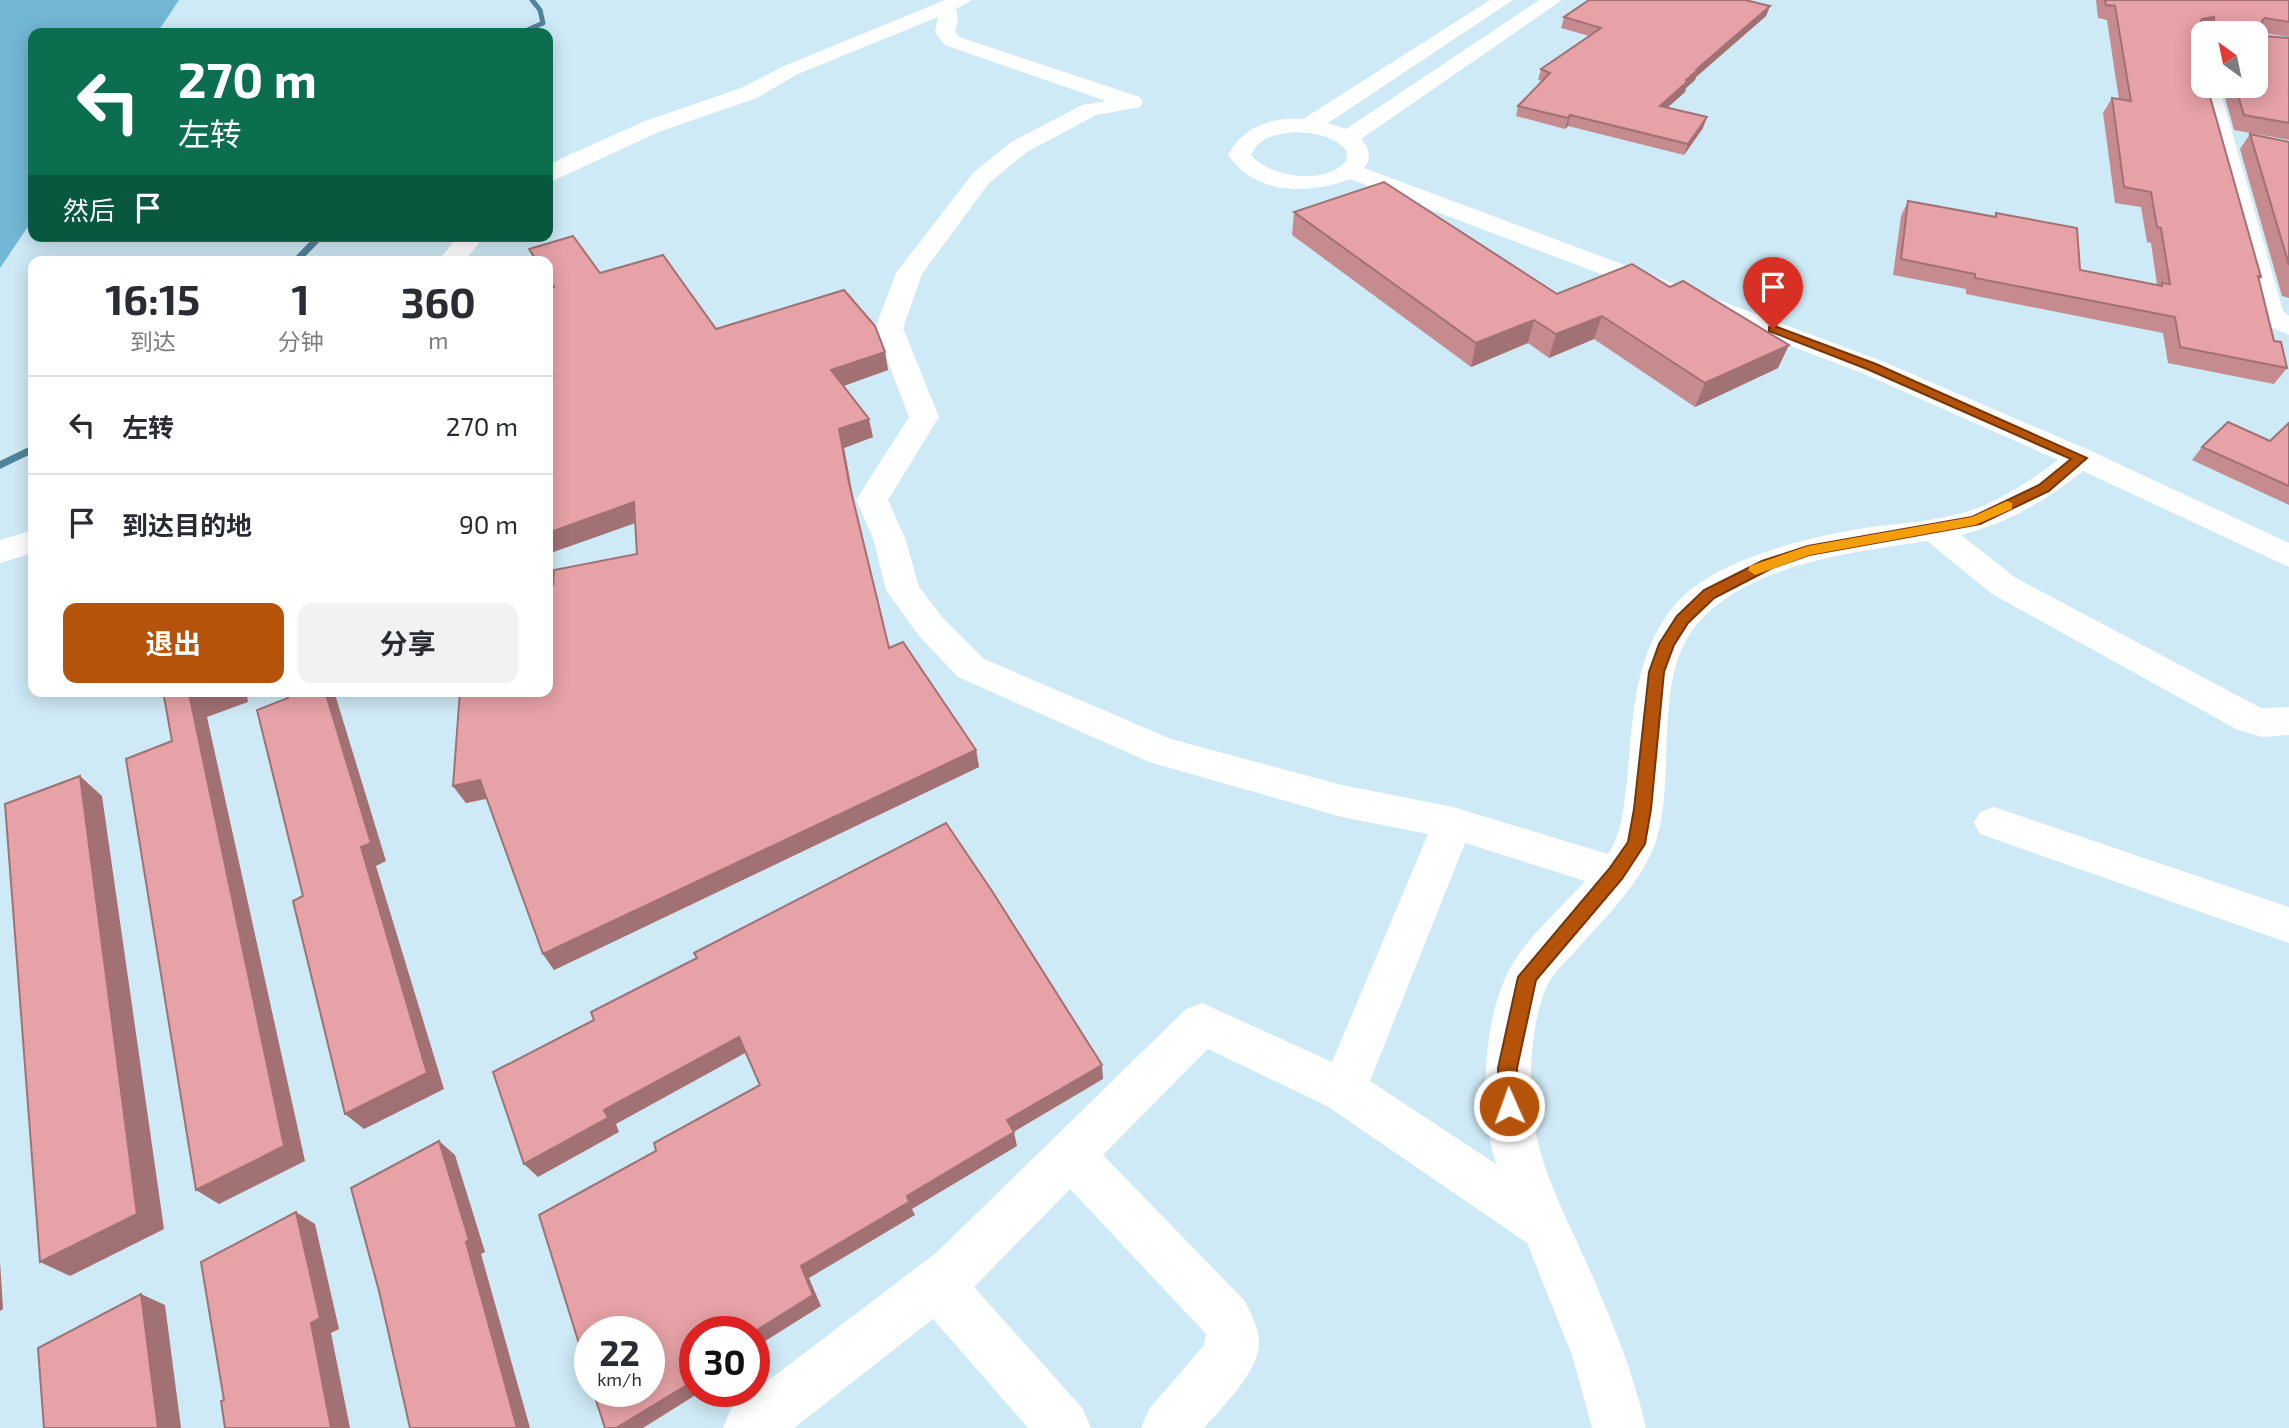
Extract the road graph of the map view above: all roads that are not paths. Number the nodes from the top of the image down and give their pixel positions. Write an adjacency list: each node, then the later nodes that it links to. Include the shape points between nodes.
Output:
1 (1503, 0): 6 (street)
2 (1516, 0): 3 (street)
3 (1547, 3): 8 (street)
4 (954, 4): 11 (street, via 791,70 749,93 653,126); 21 (street, via 945,32 952,41 1132,102 1090,110 1019,147 981,178 909,273 889,328 924,417 872,499 889,538 903,590 971,668 1162,752 1342,801)
5 (2211, 98): 7 (street)
6 (1308, 127): 8 (street); 10 (street, via 1266,129 1251,135 1241,144 1239,155 1260,175 1283,181 1309,183)
7 (2222, 137): 9 (street); 14 (street, via 2270,311)
8 (1346, 139): 10 (street, via 1357,149 1358,160)
9 (2249, 142)
10 (1350, 170): 15 (street, via 1872,367)
11 (553, 173)
12 (467, 242): 13 (street)
13 (455, 256)
14 (2289, 327)
15 (2080, 458): 16 (street, via 2044,488 1975,521); 19 (street)
16 (1934, 530): 20 (street, via 2004,586 2239,714 2263,723); 23 (street, via 1820,548 1767,565 1709,594 1683,620 1667,644 1657,672 1636,844)
17 (28, 543): 18 (street)
18 (0, 552)
19 (2289, 556)
20 (2289, 721)
21 (1453, 823): 23 (street); 25 (street)
22 (1994, 823): 24 (street)
23 (1616, 874): 27 (street, via 1528,977 1518,1011 1507,1068 1510,1125 1521,1171)
24 (2289, 925)
25 (1343, 1090): 26 (street, via 1202,1024); 27 (street)
26 (1070, 1155): 28 (street); 31 (street, via 1227,1319 1233,1335 1233,1348 1221,1366)
27 (1545, 1227): 32 (street, via 1608,1384)
28 (937, 1284): 29 (street); 30 (street)
29 (763, 1424)
30 (1064, 1428)
31 (1168, 1428)
32 (1619, 1428)

